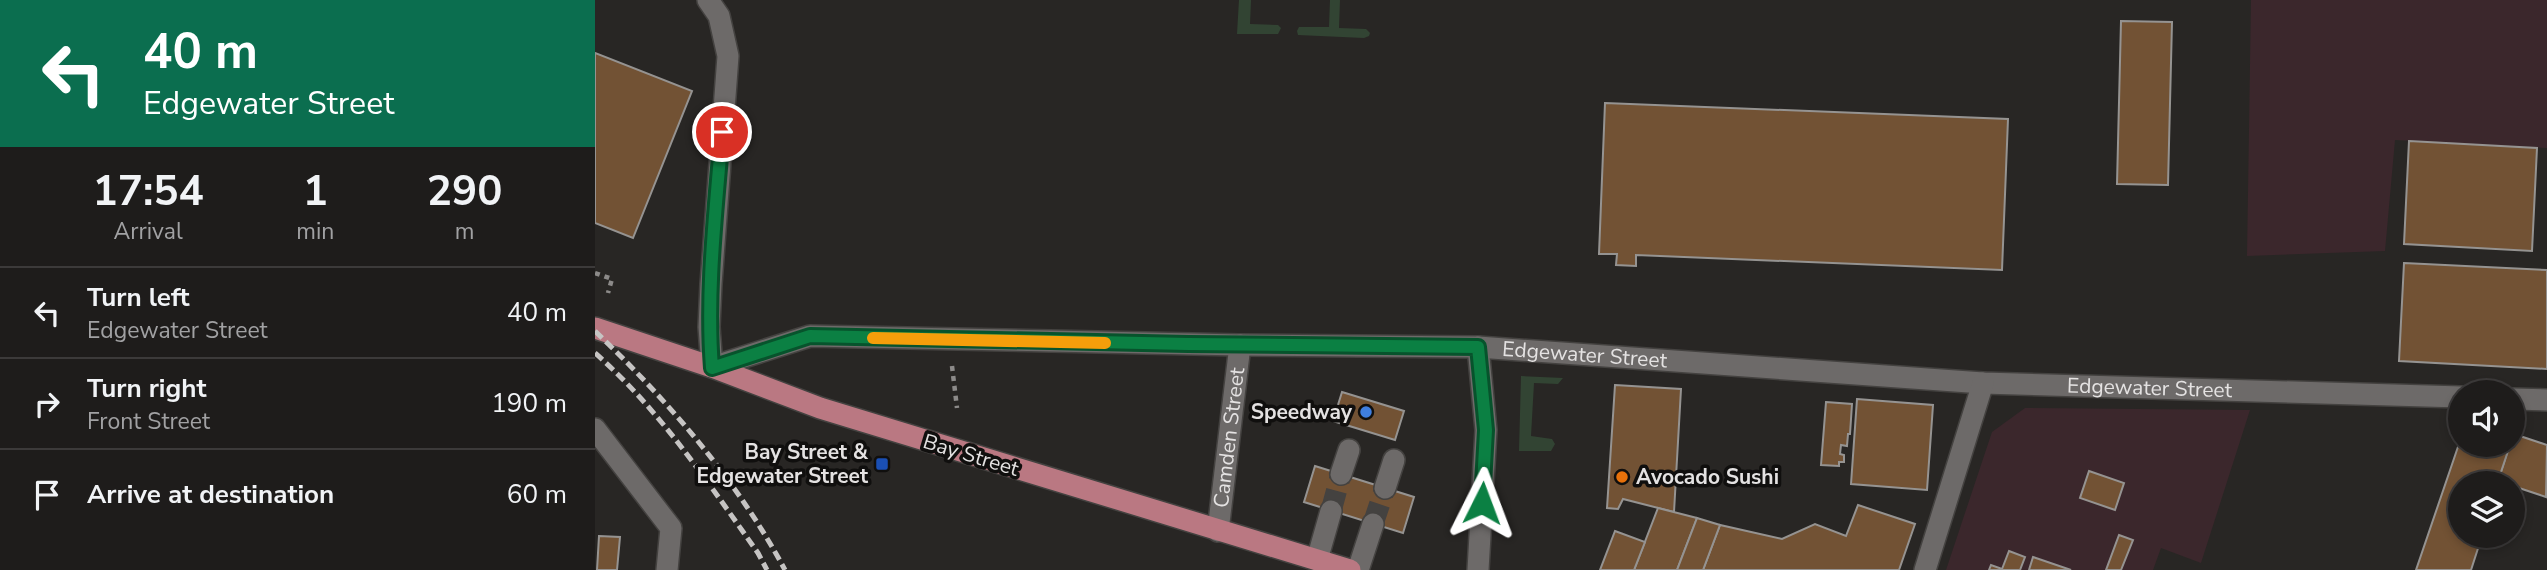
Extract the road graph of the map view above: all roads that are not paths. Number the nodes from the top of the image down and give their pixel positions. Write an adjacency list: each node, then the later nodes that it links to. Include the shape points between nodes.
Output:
1 (708, 0): 5 (street, via 719,16 728,56 711,284)
2 (595, 328): 5 (main road, Bay Street)
3 (1240, 345): 4 (street, Edgewater Street); 5 (street, Edgewater Street, via 810,336); 17 (street, Camden Street)
4 (1478, 347): 6 (street, Edgewater Street); 22 (street, via 1486,430)
5 (712, 368): 17 (main road, Bay Street, via 820,408)
6 (1983, 383): 7 (street, Edgewater Street); 23 (street)
7 (2448, 397)
8 (2525, 399): 9 (street)
9 (2547, 400)
10 (595, 429): 19 (street, via 671,528)
11 (1349, 450): 13 (street)
12 (1394, 460): 14 (street)
13 (1341, 474)
14 (1385, 488)
15 (1331, 511): 18 (street)
16 (1373, 524): 21 (street)
17 (1218, 531): 18 (main road, Bay Street)
18 (1317, 560): 20 (main road, Bay Street)
19 (667, 570)
20 (1350, 570)
21 (1358, 570)
22 (1478, 570)
23 (1925, 570)

